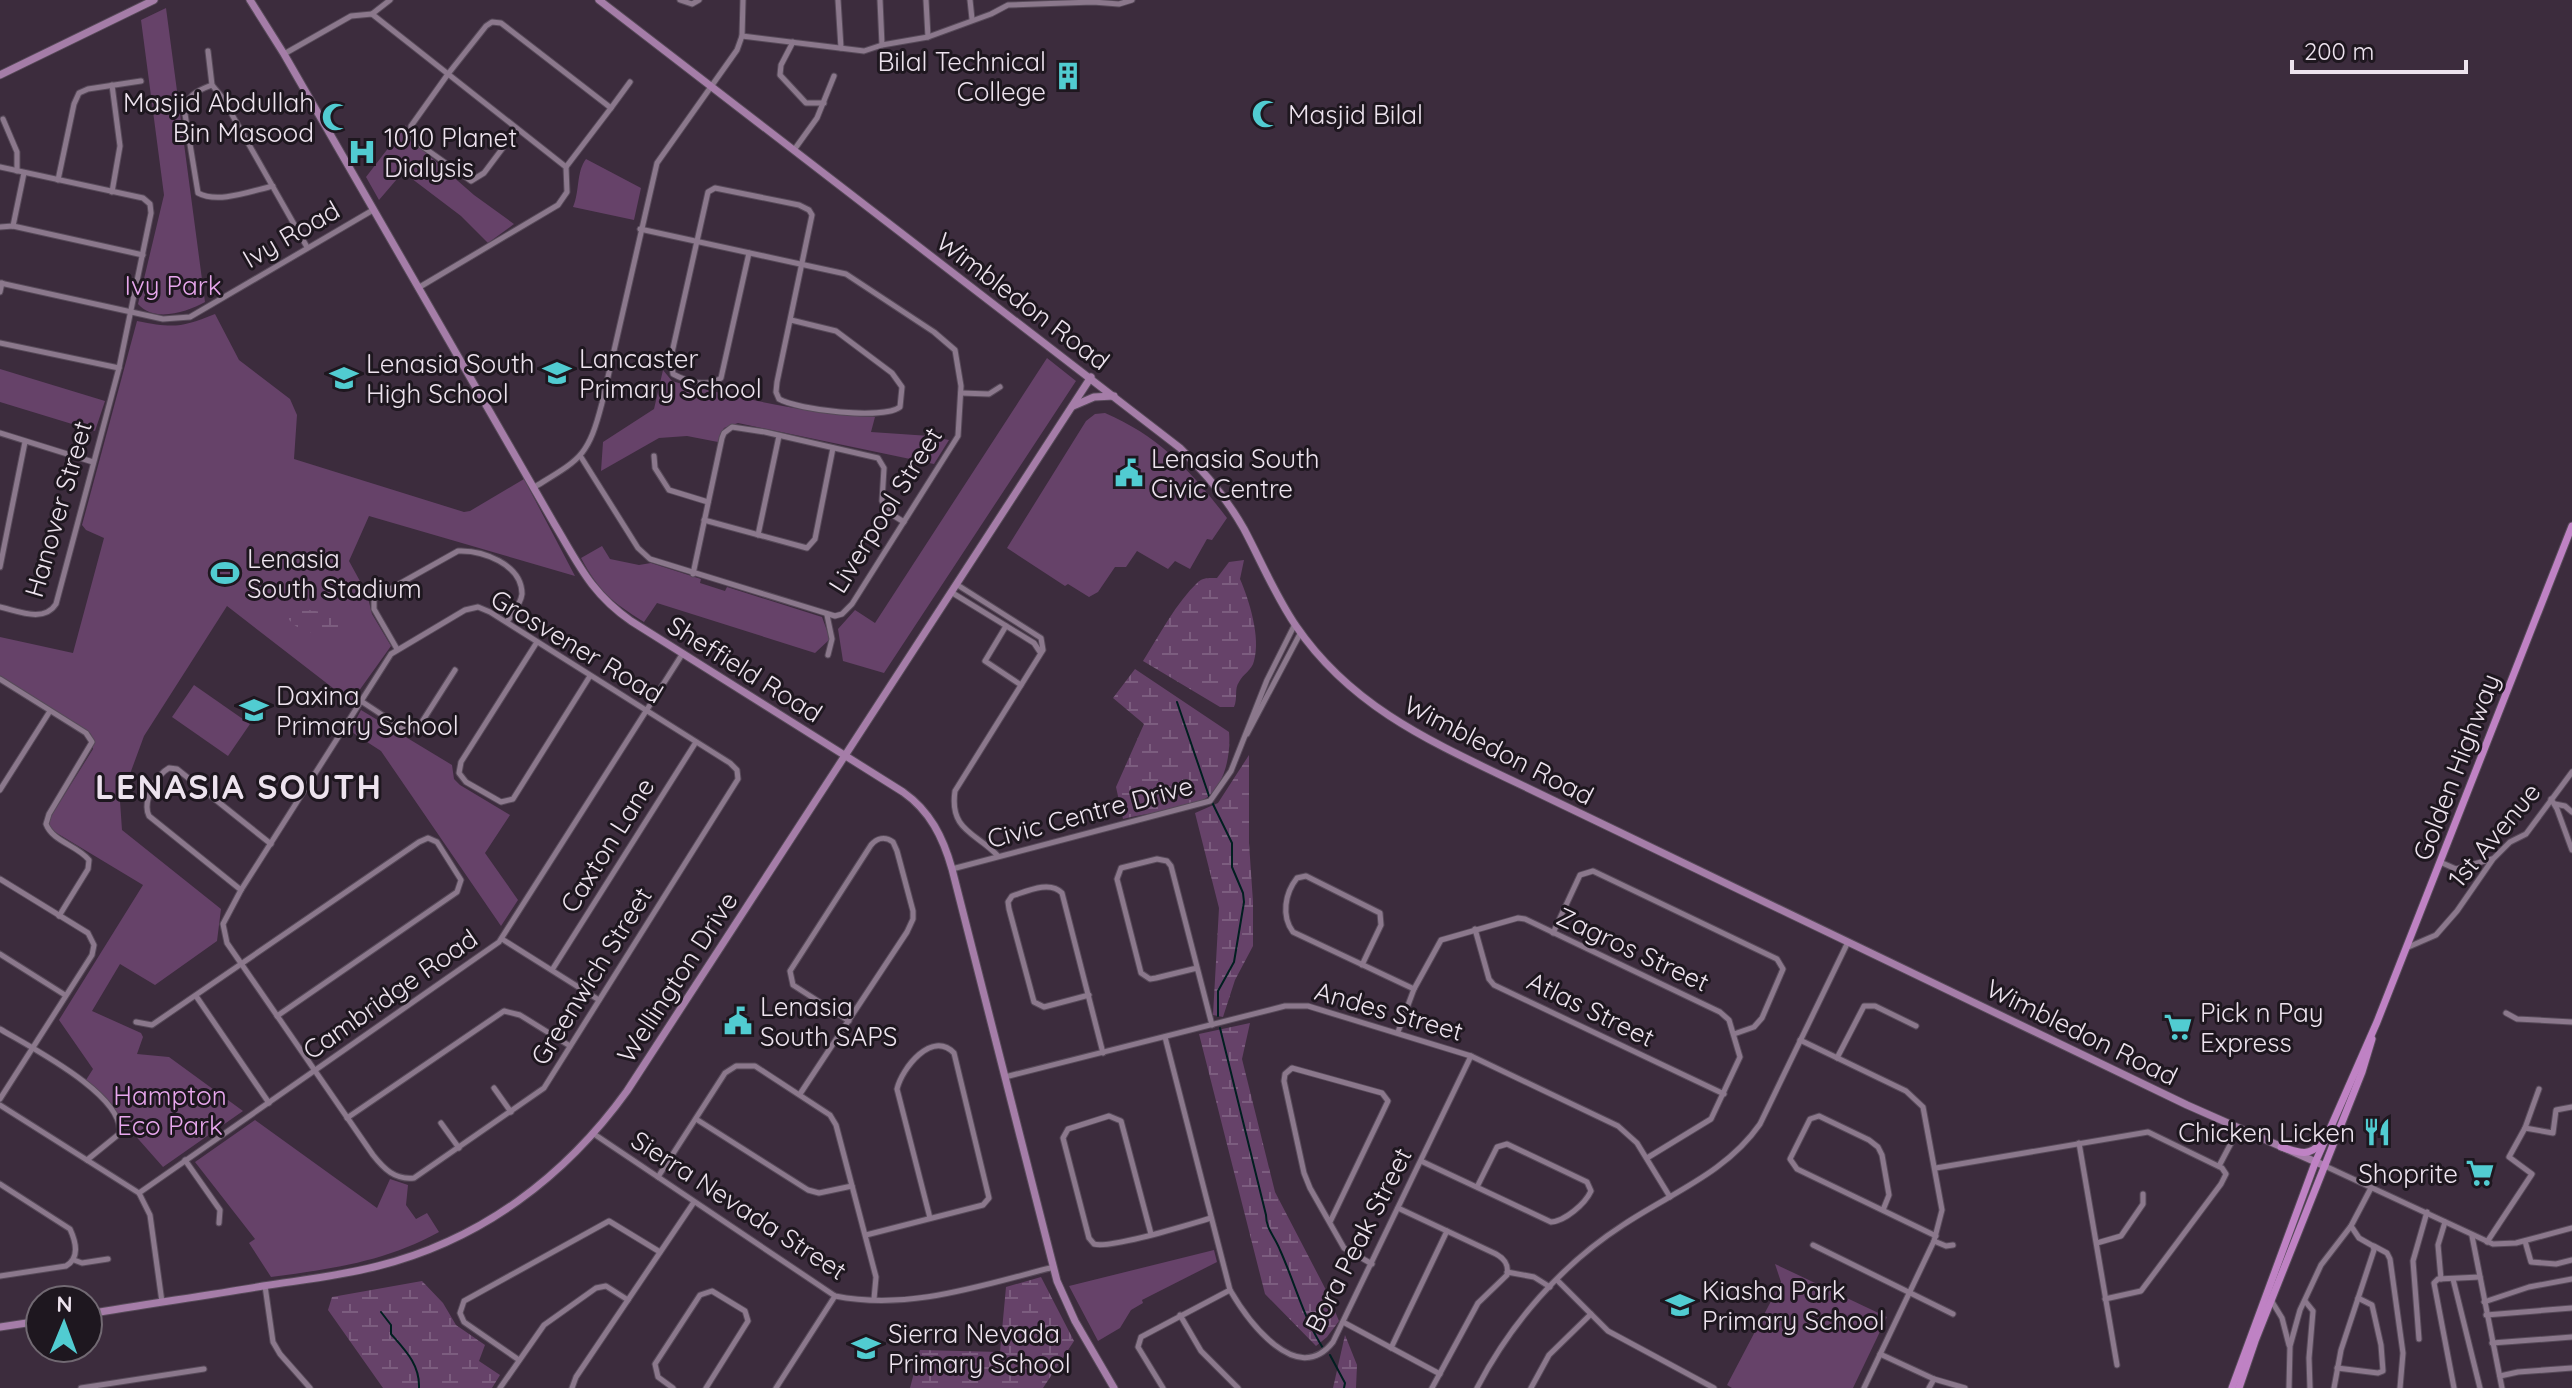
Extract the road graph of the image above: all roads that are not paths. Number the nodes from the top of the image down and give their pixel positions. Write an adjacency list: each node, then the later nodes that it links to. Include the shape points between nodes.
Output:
1 (154, 0): 26 (street)
2 (252, 0): 24 (street, Sheffield Road)
3 (390, 0): 16 (street)
4 (599, 0): 32 (street, Wimbledon Road)
5 (680, 0): 6 (street)
6 (699, 0)
7 (743, 0): 18 (street)
8 (836, 0): 22 (street)
9 (880, 0): 21 (street)
10 (926, 0): 19 (street)
11 (970, 0): 17 (street)
12 (1011, 0): 15 (street)
13 (1132, 0): 14 (street)
14 (1093, 1): 15 (street)
15 (1006, 6): 17 (street)
16 (372, 14): 24 (street, via 351,16); 25 (street)
17 (972, 19): 19 (street)
18 (742, 36): 20 (street); 32 (street)
19 (928, 37): 21 (street)
20 (793, 42): 22 (street); 33 (street, via 780,75 806,103)
21 (882, 45): 22 (street, via 864,51)
22 (841, 48)
23 (208, 51): 31 (street)
24 (284, 54): 44 (street, Sheffield Road)
25 (448, 74): 34 (street, via 486,26 496,21); 36 (street); 36 (street, via 411,126 416,142 465,180 476,181)
26 (0, 75)
27 (834, 76): 33 (street)
28 (141, 81): 30 (street)
29 (630, 82): 34 (street)
30 (112, 85): 41 (street, via 76,97); 43 (street, via 120,146)
31 (212, 85): 42 (street); 42 (street, via 185,105 198,193 218,197)
32 (712, 88): 37 (street, Wimbledon Road); 47 (street, via 657,163)
33 (824, 103): 37 (street)
34 (611, 108): 39 (street)
35 (3, 119): 40 (street)
36 (517, 129): 39 (street)
37 (794, 150): 60 (street, Wimbledon Road)
38 (0, 167): 40 (street)
39 (566, 167): 54 (street, via 567,192 558,205)
40 (20, 172): 41 (street); 45 (street)
41 (58, 180): 43 (street)
42 (273, 186): 49 (street)
43 (112, 192): 51 (street, Hanover Street, via 150,204)
44 (373, 210): 49 (street, Ivy Road); 54 (street, Sheffield Road)
45 (13, 226): 46 (street); 51 (street)
46 (0, 227)
47 (640, 229): 48 (street, Liverpool Street); 70 (street, via 598,418)
48 (696, 240): 50 (street, Liverpool Street); 50 (street, via 670,363 673,374 681,378 707,383 721,378); 52 (street, via 712,188 773,199 811,212)
49 (307, 247): 56 (street, Ivy Road, via 190,317 174,320)
50 (749, 253): 52 (street, Liverpool Street)
51 (143, 255): 56 (street, Hanover Street)
52 (802, 264): 57 (street); 62 (street, Liverpool Street, via 853,277 946,342 958,356)
53 (1, 283): 55 (street); 56 (street, Ivy Road)
54 (418, 288): 72 (street, Sheffield Road)
55 (0, 292)
56 (132, 311): 59 (street, Hanover Street)
57 (791, 320): 57 (street, via 836,331 883,366 901,383 900,407 840,411 779,399 777,382)
58 (0, 343): 59 (street)
59 (119, 368): 71 (street, Hanover Street)
60 (1091, 377): 63 (street, Wimbledon Road); 64 (street, Wellington Drive)
61 (1000, 387): 62 (street, via 989,394)
62 (961, 393): 75 (street, Liverpool Street, via 956,441)
63 (1116, 397): 64 (street, via 1094,397); 85 (street, Wimbledon Road, via 1173,441 1213,483)
64 (1070, 408): 80 (street, Wellington Drive)
65 (0, 433): 67 (street)
66 (779, 436): 68 (street); 73 (street, via 727,429); 77 (street)
67 (25, 442): 71 (street); 78 (street)
68 (833, 448): 75 (street, via 881,460 882,501); 77 (street, via 812,543 801,548)
69 (654, 456): 73 (street, via 669,490)
70 (581, 457): 72 (street); 79 (street, Liverpool Street, via 643,553)
71 (93, 462): 81 (street, Hanover Street, via 53,608 43,615)
72 (533, 488): 90 (street, Sheffield Road, via 603,600)
73 (708, 502): 74 (street)
74 (704, 520): 77 (street); 79 (street)
75 (904, 522): 82 (street, Liverpool Street, via 849,607 842,614)
76 (2572, 526): 113 (main road, Golden Highway)
77 (758, 535)
78 (0, 567)
79 (693, 574): 82 (street, Liverpool Street)
80 (954, 588): 83 (street); 86 (street); 102 (street, Wellington Drive)
81 (0, 607)
82 (827, 615): 92 (street, via 832,639)
83 (1006, 615): 86 (street); 91 (street, via 1041,638)
84 (507, 622): 88 (street, Grosvener Road); 89 (street, Grosvener Road, via 471,608); 89 (street, via 522,596 513,571 502,562 458,551 374,598 374,609)
85 (1295, 624): 87 (street, Wimbledon Road); 100 (street, Civic Centre Drive)
86 (1003, 625): 91 (street); 96 (street, via 986,662)
87 (1301, 632): 100 (street, Civic Centre Drive); 121 (street, Wimbledon Road, via 1350,687 1419,736)
88 (537, 642): 94 (street, Grosvener Road); 94 (street, via 461,762 459,773 466,782 501,802 513,799)
89 (397, 649): 97 (street, Grosvener Road)
90 (683, 653): 98 (street, Cambridge Road); 102 (street, Sheffield Road)
91 (1041, 653): 96 (street)
92 (828, 655)
93 (455, 670): 97 (street, via 414,730 402,728)
94 (590, 676): 98 (street, Grosvener Road)
95 (0, 679): 99 (street)
96 (1021, 685): 111 (street, via 954,795 962,827)
97 (361, 701): 109 (street, Grosvener Road)
98 (647, 710): 101 (street, Grosvener Road); 120 (street, Cambridge Road)
99 (50, 711): 106 (street); 117 (street, via 92,742 46,824 51,834 89,860)
100 (1246, 735): 111 (street, Civic Centre Drive, via 1210,801)
101 (696, 742): 105 (street, Grosvener Road, via 736,768); 127 (street, Caxton Lane)
102 (845, 755): 114 (street, Sheffield Road, via 926,813 940,833); 167 (street, Wellington Drive)
103 (2572, 772): 104 (street, 1st Avenue)
104 (2570, 781): 107 (street, 1st Avenue)
105 (735, 785): 132 (street, Greenwich Street)
106 (0, 790)
107 (2552, 801): 108 (street); 110 (street); 112 (street, 1st Avenue, via 2526,834)
108 (2572, 812)
109 (271, 844): 116 (street, Grosvener Road); 116 (street, via 177,769 162,772 147,802 149,816)
110 (2572, 850)
111 (998, 856): 114 (street, Civic Centre Drive)
112 (2493, 859): 113 (street, via 2456,869); 122 (street, 1st Avenue, via 2436,935)
113 (2440, 862): 122 (main road, Golden Highway)
114 (952, 869): 152 (street, Sheffield Road)
115 (0, 879): 117 (street)
116 (241, 890): 124 (street, Grosvener Road, via 223,928)
117 (59, 916): 129 (street, via 94,942 92,955)
118 (1475, 929): 119 (street, Zagros Street, via 1520,918); 128 (street, Zagros Street, via 1441,940); 156 (street, Atlas Street, via 1494,985)
119 (1553, 933): 143 (street, Zagros Street, via 1720,1012); 143 (street, via 1580,875 1593,871 1777,959 1783,969 1762,1018)
120 (502, 939): 127 (street); 151 (street, Cambridge Road)
121 (1849, 941): 145 (street); 165 (street, Wimbledon Road)
122 (2406, 948): 137 (main road, Golden Highway)
123 (0, 954): 129 (street)
124 (242, 963): 131 (street); 134 (street, Grosvener Road); 134 (street, via 424,839 437,842 462,883 457,892)
125 (1362, 965): 125 (street, via 1290,929 1287,900 1297,878 1306,876 1380,913 1381,925); 128 (street)
126 (1197, 968): 126 (street, via 1169,863 1157,859 1121,868 1117,879 1141,973 1150,979); 139 (street)
127 (552, 970): 132 (street)
128 (1414, 989): 142 (street, Zagros Street)
129 (65, 995): 147 (street)
130 (1089, 995): 130 (street, via 1060,890 1047,886 1012,896 1009,909 1034,1002 1044,1007); 148 (street)
131 (196, 996): 136 (street, via 152,1025); 158 (street)
132 (599, 1000): 146 (street, Greenwich Street)
133 (2506, 1013): 138 (street, via 2517,1019)
134 (277, 1016): 151 (street, Grosvener Road)
135 (849, 1021): 135 (street, via 913,919 896,846 886,839 871,845 790,971 793,985); 155 (street)
136 (136, 1022)
137 (2377, 1022): 168 (main road, Golden Highway); 178 (main road, Golden Highway)
138 (2572, 1022)
139 (1212, 1025): 142 (street, Andes Street, via 1301,1005); 144 (street, Andes Street)
140 (1916, 1026): 150 (street, via 1867,1005)
141 (0, 1029): 147 (street)
142 (1398, 1032): 149 (street, Andes Street)
143 (1734, 1034): 156 (street, via 1740,1057)
144 (1165, 1037): 148 (street, Andes Street); 193 (street, Bora Peak Street)
145 (1800, 1040): 150 (street); 187 (street, via 1744,1146)
146 (570, 1046): 161 (street, Greenwich Street, via 544,1088); 162 (street, via 504,1011)
147 (32, 1049): 157 (street); 173 (street, via 94,1089 119,1122 119,1134)
148 (1103, 1053): 152 (street, Andes Street)
149 (1471, 1056): 172 (street, Andes Street, via 1618,1126); 175 (street, Bora Peak Street)
150 (1837, 1058): 179 (street, via 1906,1091 1921,1104)
151 (315, 1070): 158 (street, Cambridge Road); 162 (street, Greenwich Street)
152 (1005, 1077): 215 (street, Sheffield Road)
153 (494, 1088): 161 (street)
154 (2539, 1089): 166 (street)
155 (800, 1094): 163 (street, via 755,1066 736,1066 725,1073); 182 (street, via 833,1118)
156 (1724, 1095): 172 (street, via 1711,1119)
157 (0, 1099)
158 (269, 1103): 174 (street, Cambridge Road)
159 (0, 1105): 173 (street)
160 (2572, 1107): 166 (street, via 2556,1110 2553,1133)
161 (511, 1112): 171 (street, Greenwich Street)
162 (347, 1118): 171 (street, Greenwich Street, via 396,1177 414,1178)
163 (696, 1119): 180 (street); 182 (street, via 814,1193)
164 (441, 1123): 171 (street)
165 (2239, 1128): 170 (street, Wimbledon Road); 177 (street)
166 (2525, 1128): 205 (street, via 2509,1157 2532,1174)
167 (594, 1134): 180 (street, Sierra Nevada Street); 223 (street, Wellington Drive, via 522,1199 451,1240 372,1268)
168 (2325, 1138): 170 (main road, via 2305,1154); 176 (main road, Golden Highway)
169 (2079, 1143): 177 (street, via 2151,1132); 179 (street); 206 (street)
170 (2281, 1147): 176 (street, Wimbledon Road)
171 (459, 1148)
172 (1647, 1158): 187 (street, Andes Street)
173 (87, 1160): 185 (street)
174 (185, 1160): 185 (street, Cambridge Road); 196 (street, via 220,1210)
175 (1421, 1161): 183 (street); 189 (street, Bora Peak Street)
176 (2315, 1163): 178 (street, Wimbledon Road); 280 (main road, Golden Highway)
177 (2219, 1166): 230 (street, via 2226,1174 2221,1184 2141,1291)
178 (2325, 1166): 184 (street, Wimbledon Road); 232 (main road, Golden Highway)
179 (1936, 1168): 203 (street, via 1942,1210)
180 (658, 1177): 188 (street, Sierra Nevada Street)
181 (0, 1184): 212 (street, via 70,1229)
182 (852, 1186): 201 (street)
183 (1477, 1187): 183 (street, via 1551,1222 1565,1217 1591,1191 1587,1182 1505,1144 1497,1147)
184 (2371, 1188): 191 (street, Wimbledon Road); 197 (street)
185 (139, 1193): 234 (street, via 150,1215)
186 (2143, 1194): 206 (street, via 2143,1204 2121,1236)
187 (1670, 1197): 222 (street, via 1604,1238)
188 (694, 1202): 210 (street); 227 (street, Sierra Nevada Street)
189 (1398, 1208): 199 (street); 214 (street, Bora Peak Street)
190 (1883, 1210): 190 (street, via 1792,1164 1810,1119 1819,1116 1877,1145 1889,1195); 203 (street)
191 (2427, 1212): 195 (street, Wimbledon Road); 246 (street, via 2413,1261)
192 (930, 1218): 192 (street, via 983,1205 989,1195 954,1053 943,1046 917,1055 897,1089); 201 (street)
193 (1211, 1218): 200 (street); 225 (street, Bora Peak Street)
194 (1330, 1222): 194 (street, via 1304,1173 1284,1081 1292,1068 1382,1093 1388,1101); 214 (street, via 1344,1248)
195 (2445, 1222): 202 (street, Wimbledon Road); 219 (street, via 2438,1245)
196 (219, 1223)
197 (2351, 1226): 209 (street); 233 (street, via 2321,1265)
198 (2572, 1228): 204 (street, Wimbledon Road)
199 (1447, 1231): 216 (street, via 1503,1258); 249 (street)
200 (1151, 1234): 200 (street, via 1106,1246 1090,1241 1063,1138 1068,1129 1109,1116 1121,1121)
201 (866, 1235): 229 (street, via 877,1282)
202 (2472, 1235): 205 (street, Wimbledon Road); 218 (street)
203 (1935, 1238): 208 (street); 226 (street)
204 (2525, 1241): 205 (street, Wimbledon Road); 213 (street, via 2531,1262)
205 (2487, 1242)
206 (2097, 1243): 230 (street)
207 (1813, 1245): 226 (street)
208 (1953, 1245)
209 (2373, 1246): 228 (street); 285 (street, via 2390,1259 2403,1353)
210 (660, 1252): 231 (street); 251 (street, via 609,1221 464,1301 464,1322)
211 (108, 1259): 212 (street)
212 (74, 1260): 217 (street)
213 (2572, 1260)
214 (1372, 1264): 242 (street, Bora Peak Street)
215 (1054, 1267): 229 (street, Sierra Nevada Street, via 937,1297); 270 (street, Sheffield Road, via 1075,1321)
216 (1507, 1272): 224 (street, via 1534,1277); 256 (street, via 1478,1303)
217 (0, 1276)
218 (2480, 1277): 220 (street); 235 (street)
219 (2441, 1279): 220 (street); 286 (street, via 2434,1283 2437,1309)
220 (2453, 1279): 287 (street)
221 (2572, 1279): 235 (street)
222 (1558, 1280): 224 (street); 238 (street)
223 (265, 1286): 234 (street, Wellington Drive); 260 (street, via 273,1342)
224 (1550, 1287): 274 (street, via 1503,1341)
225 (1230, 1290): 240 (street); 242 (street, Bora Peak Street, via 1247,1317 1290,1358 1323,1353)
226 (1910, 1291): 239 (street); 250 (street)
227 (835, 1296): 229 (street, Sierra Nevada Street); 269 (street)
228 (2358, 1298): 253 (street); 253 (street, via 2372,1305 2383,1371)
229 (874, 1299)
230 (2105, 1299): 252 (street)
231 (628, 1300): 251 (street, via 606,1286 596,1288 544,1325); 266 (street)
232 (2271, 1300): 248 (street); 281 (main road, Golden Highway)
233 (2305, 1301): 248 (street); 283 (street, via 2313,1311)
234 (162, 1302): 237 (street, Wellington Drive)
235 (2484, 1302): 241 (street)
236 (2572, 1308): 241 (street)
237 (104, 1311)
238 (1591, 1314): 275 (street, via 1549,1355); 276 (street, via 1616,1336)
239 (1953, 1314)
240 (1180, 1315): 271 (street, via 1138,1343); 272 (street, via 1201,1351)
241 (2486, 1315): 247 (street)
242 (1343, 1322): 249 (street)
243 (24, 1323): 244 (street)
244 (0, 1327)
245 (2572, 1337): 247 (street)
246 (2419, 1339)
247 (2492, 1343): 257 (street)
248 (2290, 1346): 282 (street)
249 (1391, 1348): 256 (street)
250 (1880, 1354): 259 (street); 277 (street)
251 (519, 1360): 265 (street)
252 (2117, 1365)
253 (2337, 1368): 284 (street)
254 (2572, 1368): 257 (street)
255 (204, 1369): 258 (street)
256 (1440, 1374): 273 (street)
257 (2500, 1376): 288 (street)
258 (152, 1377): 261 (street); 262 (street)
259 (1934, 1379): 278 (street); 279 (street)
260 (305, 1382): 263 (street); 264 (street)
261 (81, 1388)
262 (153, 1388)
263 (299, 1388)
264 (310, 1388)
265 (500, 1388)
266 (572, 1388)
267 (673, 1388): 268 (street, via 658,1377 655,1364 700,1295 712,1291 745,1311 748,1321)
268 (706, 1388)
269 (776, 1388)
270 (1114, 1388)
271 (1163, 1388)
272 (1238, 1388)
273 (1432, 1388)
274 (1477, 1388)
275 (1531, 1388)
276 (1714, 1388)
277 (1864, 1388)
278 (1929, 1388)
279 (1965, 1388)
280 (2232, 1388)
281 (2239, 1388)
282 (2289, 1388)
283 (2310, 1388)
284 (2334, 1388)
285 (2400, 1388)
286 (2454, 1388)
287 (2480, 1388)
288 (2502, 1388)

